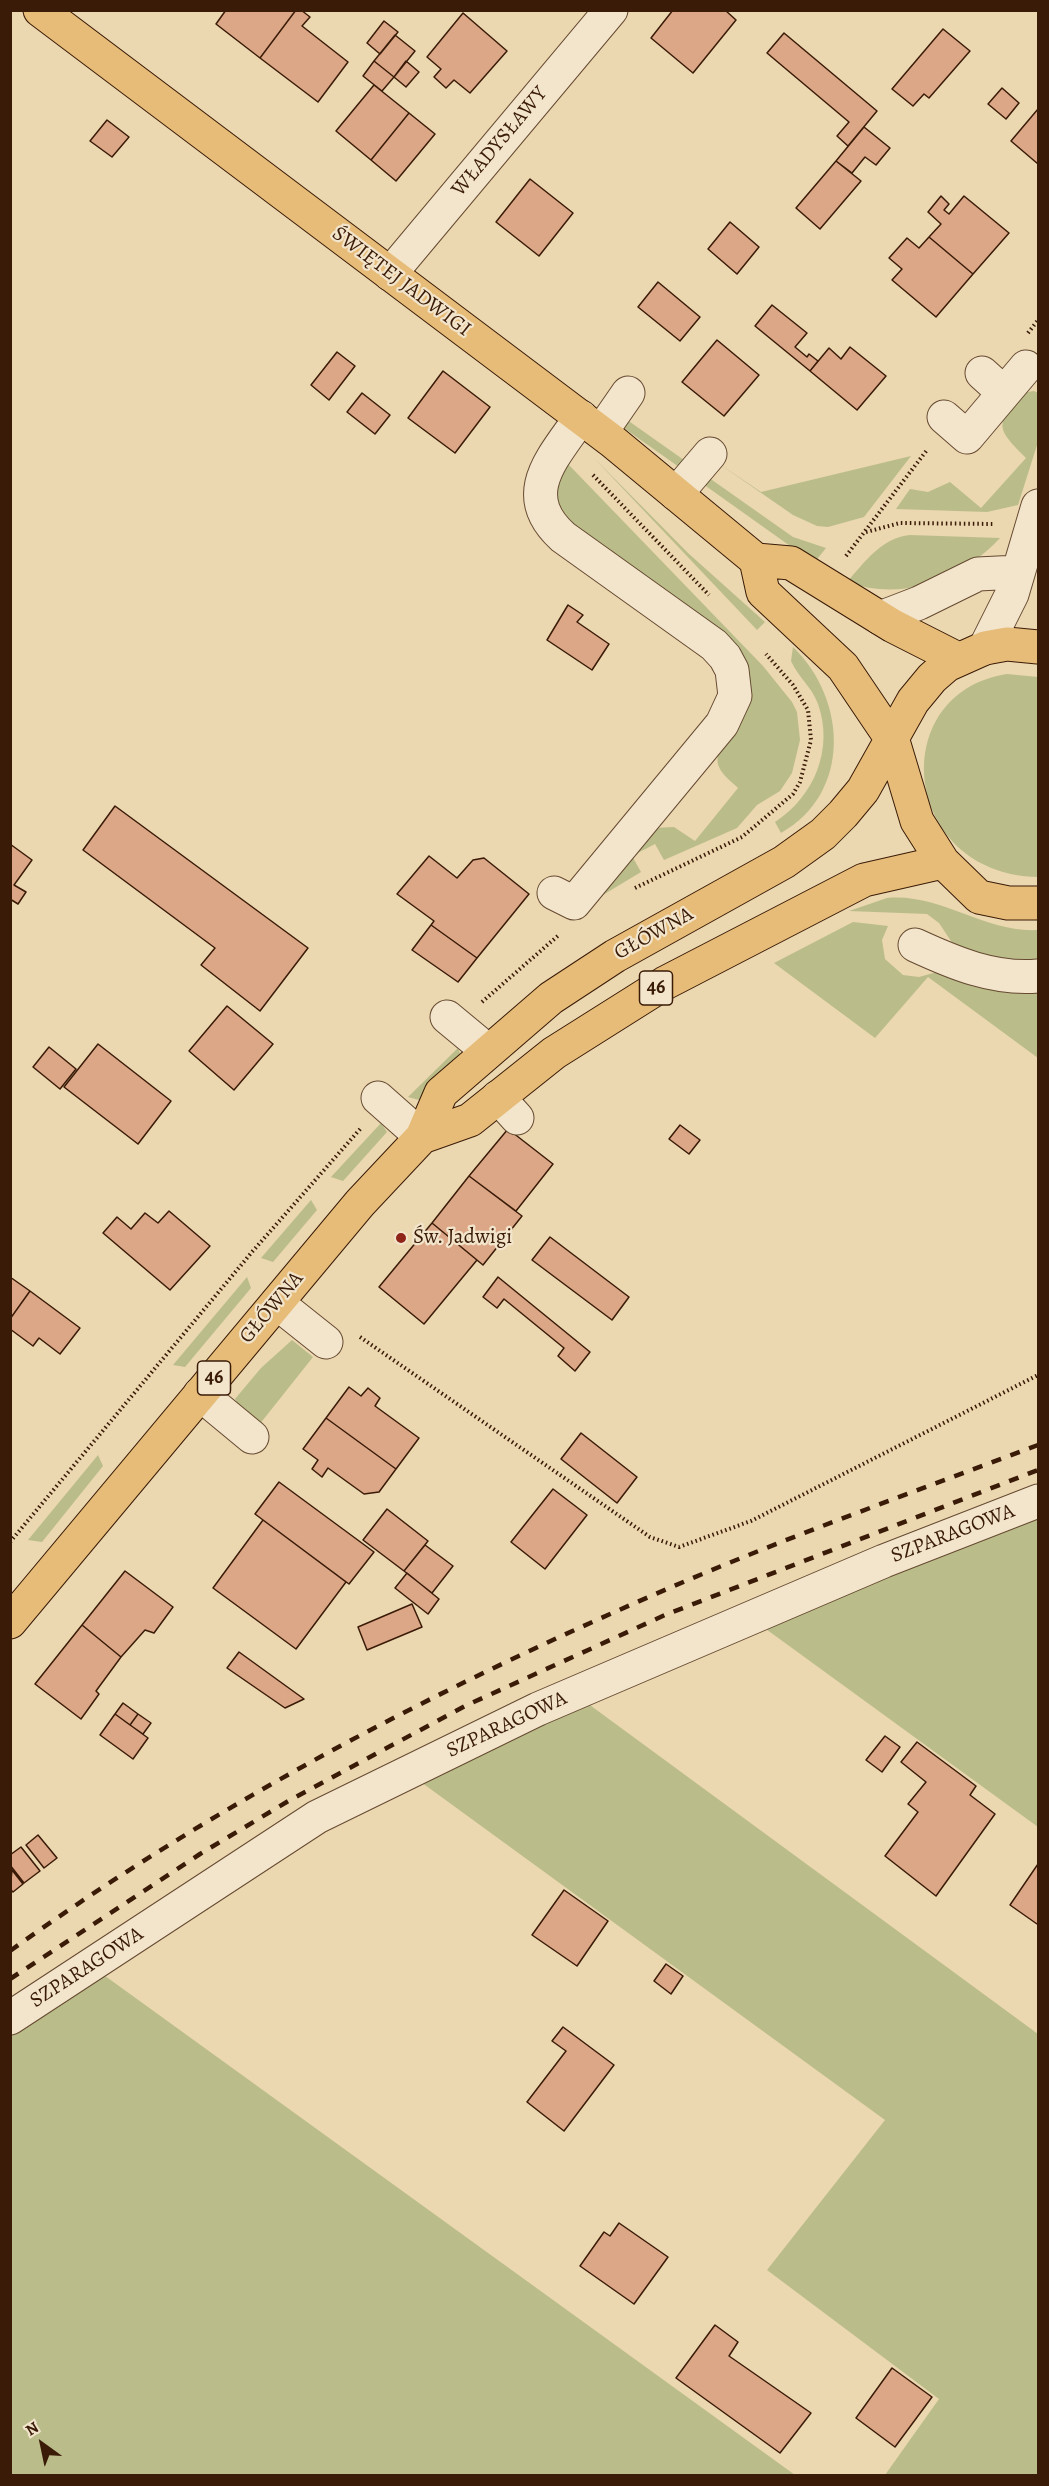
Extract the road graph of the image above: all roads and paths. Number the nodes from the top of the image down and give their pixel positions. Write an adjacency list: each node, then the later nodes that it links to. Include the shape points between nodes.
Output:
1 (40, 10): 3 (main road, ŚWIĘTEJ JADWIGI)
2 (611, 10): 3 (street, WŁADYSŁAWY)
3 (390, 274): 7 (main road, ŚWIĘTEJ JADWIGI)
4 (1034, 364): 6 (street, via 993,383 968,436)
5 (628, 393): 7 (street)
6 (944, 417)
7 (591, 424): 9 (main road, ŚWIĘTEJ JADWIGI); 20 (street, via 542,478 540,504 544,517 563,537 714,645 732,670 735,696 722,724 574,903)
8 (710, 454): 9 (street)
9 (676, 494): 13 (main road, ŚWIĘTEJ JADWIGI)
10 (1038, 506): 14 (street)
11 (999, 524): 12 (path, via 909,523 887,525)
12 (866, 533)
13 (756, 560): 15 (main road, via 791,562); 18 (main road, via 763,592 843,667)
14 (1018, 572): 15 (street, via 978,574); 17 (street, via 1012,594)
15 (880, 618): 17 (main road)
16 (1038, 647): 17 (main road, 46, via 1008,644)
17 (972, 653): 18 (main road, 46, via 932,678 913,701)
18 (893, 741): 19 (main road, via 917,821); 25 (main road, GŁÓWNA / 46, via 843,814 804,850 580,977)
19 (943, 862): 21 (main road, via 980,897 1008,903); 27 (main road, GŁÓWNA / 46, via 864,880 675,978 594,1026 507,1107)
20 (554, 893)
21 (1038, 903)
22 (915, 945): 23 (street, via 976,970)
23 (1038, 976)
24 (447, 1017): 25 (street)
25 (488, 1051): 27 (main road, GŁÓWNA / 46, via 441,1093)
26 (378, 1098): 27 (street)
27 (422, 1137): 28 (main road, GŁÓWNA / 46, via 360,1203)
28 (277, 1303): 29 (street); 31 (main road, GŁÓWNA / 46)
29 (339, 1336): 30 (path, via 650,1537 679,1547 751,1521)
30 (1038, 1375)
31 (200, 1394): 32 (street); 34 (main road, GŁÓWNA / 46)
32 (252, 1437)
33 (1038, 1501): 35 (street, SZPARAGOWA, via 884,1561 538,1709 317,1817)
34 (10, 1622)
35 (10, 2018)

